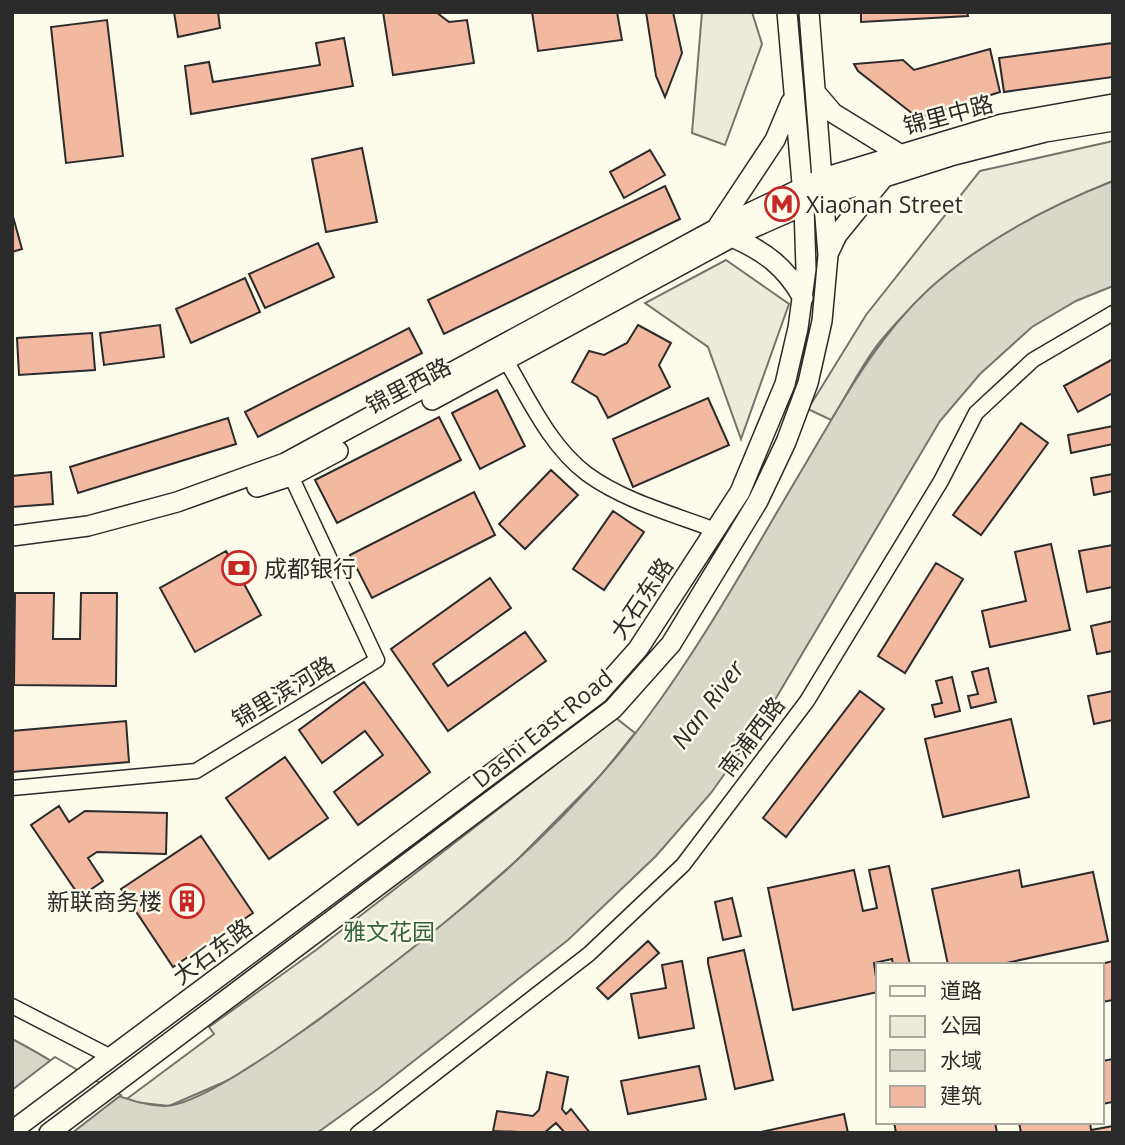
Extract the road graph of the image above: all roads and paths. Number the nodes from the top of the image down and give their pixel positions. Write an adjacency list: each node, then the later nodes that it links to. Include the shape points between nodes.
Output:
1 (787, 12): 4 (main road)
2 (809, 12): 3 (main road)
3 (816, 93): 7 (main road, via 833,113); 9 (main road)
4 (793, 97): 10 (main road); 11 (main road)
5 (1113, 104): 7 (main road, 锦里中路, via 1002,124)
6 (1113, 121): 8 (main road, 锦里中路, via 1032,135)
7 (898, 153): 9 (main road, 锦里中路)
8 (885, 177): 9 (main road, 锦里中路); 12 (main road, via 837,235)
9 (824, 187): 10 (main road, 锦里中路); 12 (main road, Dashi East Road)
10 (803, 197): 11 (main road, 锦里西路); 13 (main road, 大石东路)
11 (724, 233): 13 (main road, via 762,250 782,266); 15 (main road, 锦里西路)
12 (828, 255): 24 (main road, Dashi East Road, via 822,321 811,371 786,442 758,501 671,644 612,709)
13 (803, 298): 17 (main road, 大石东路, via 785,384 764,440 740,492)
14 (1113, 313): 25 (street, 南浦西路, via 1033,360 976,413 941,481 807,701 682,865 589,954)
15 (502, 354): 16 (main road, 锦里西路); 17 (street, via 553,438 586,473 615,491); 18 (main road, 锦里西路, via 285,463 88,526)
16 (291, 476): 19 (main road, 锦里西路, via 128,527); 20 (street, 锦里滨河路, via 377,660 196,771)
17 (715, 530): 22 (main road, 大石东路, via 638,649 598,694)
18 (12, 536)
19 (12, 549)
20 (12, 788)
21 (12, 1006): 22 (street)
22 (111, 1057): 23 (main road, 大石东路)
23 (12, 1131)
24 (49, 1133)
25 (358, 1133)

